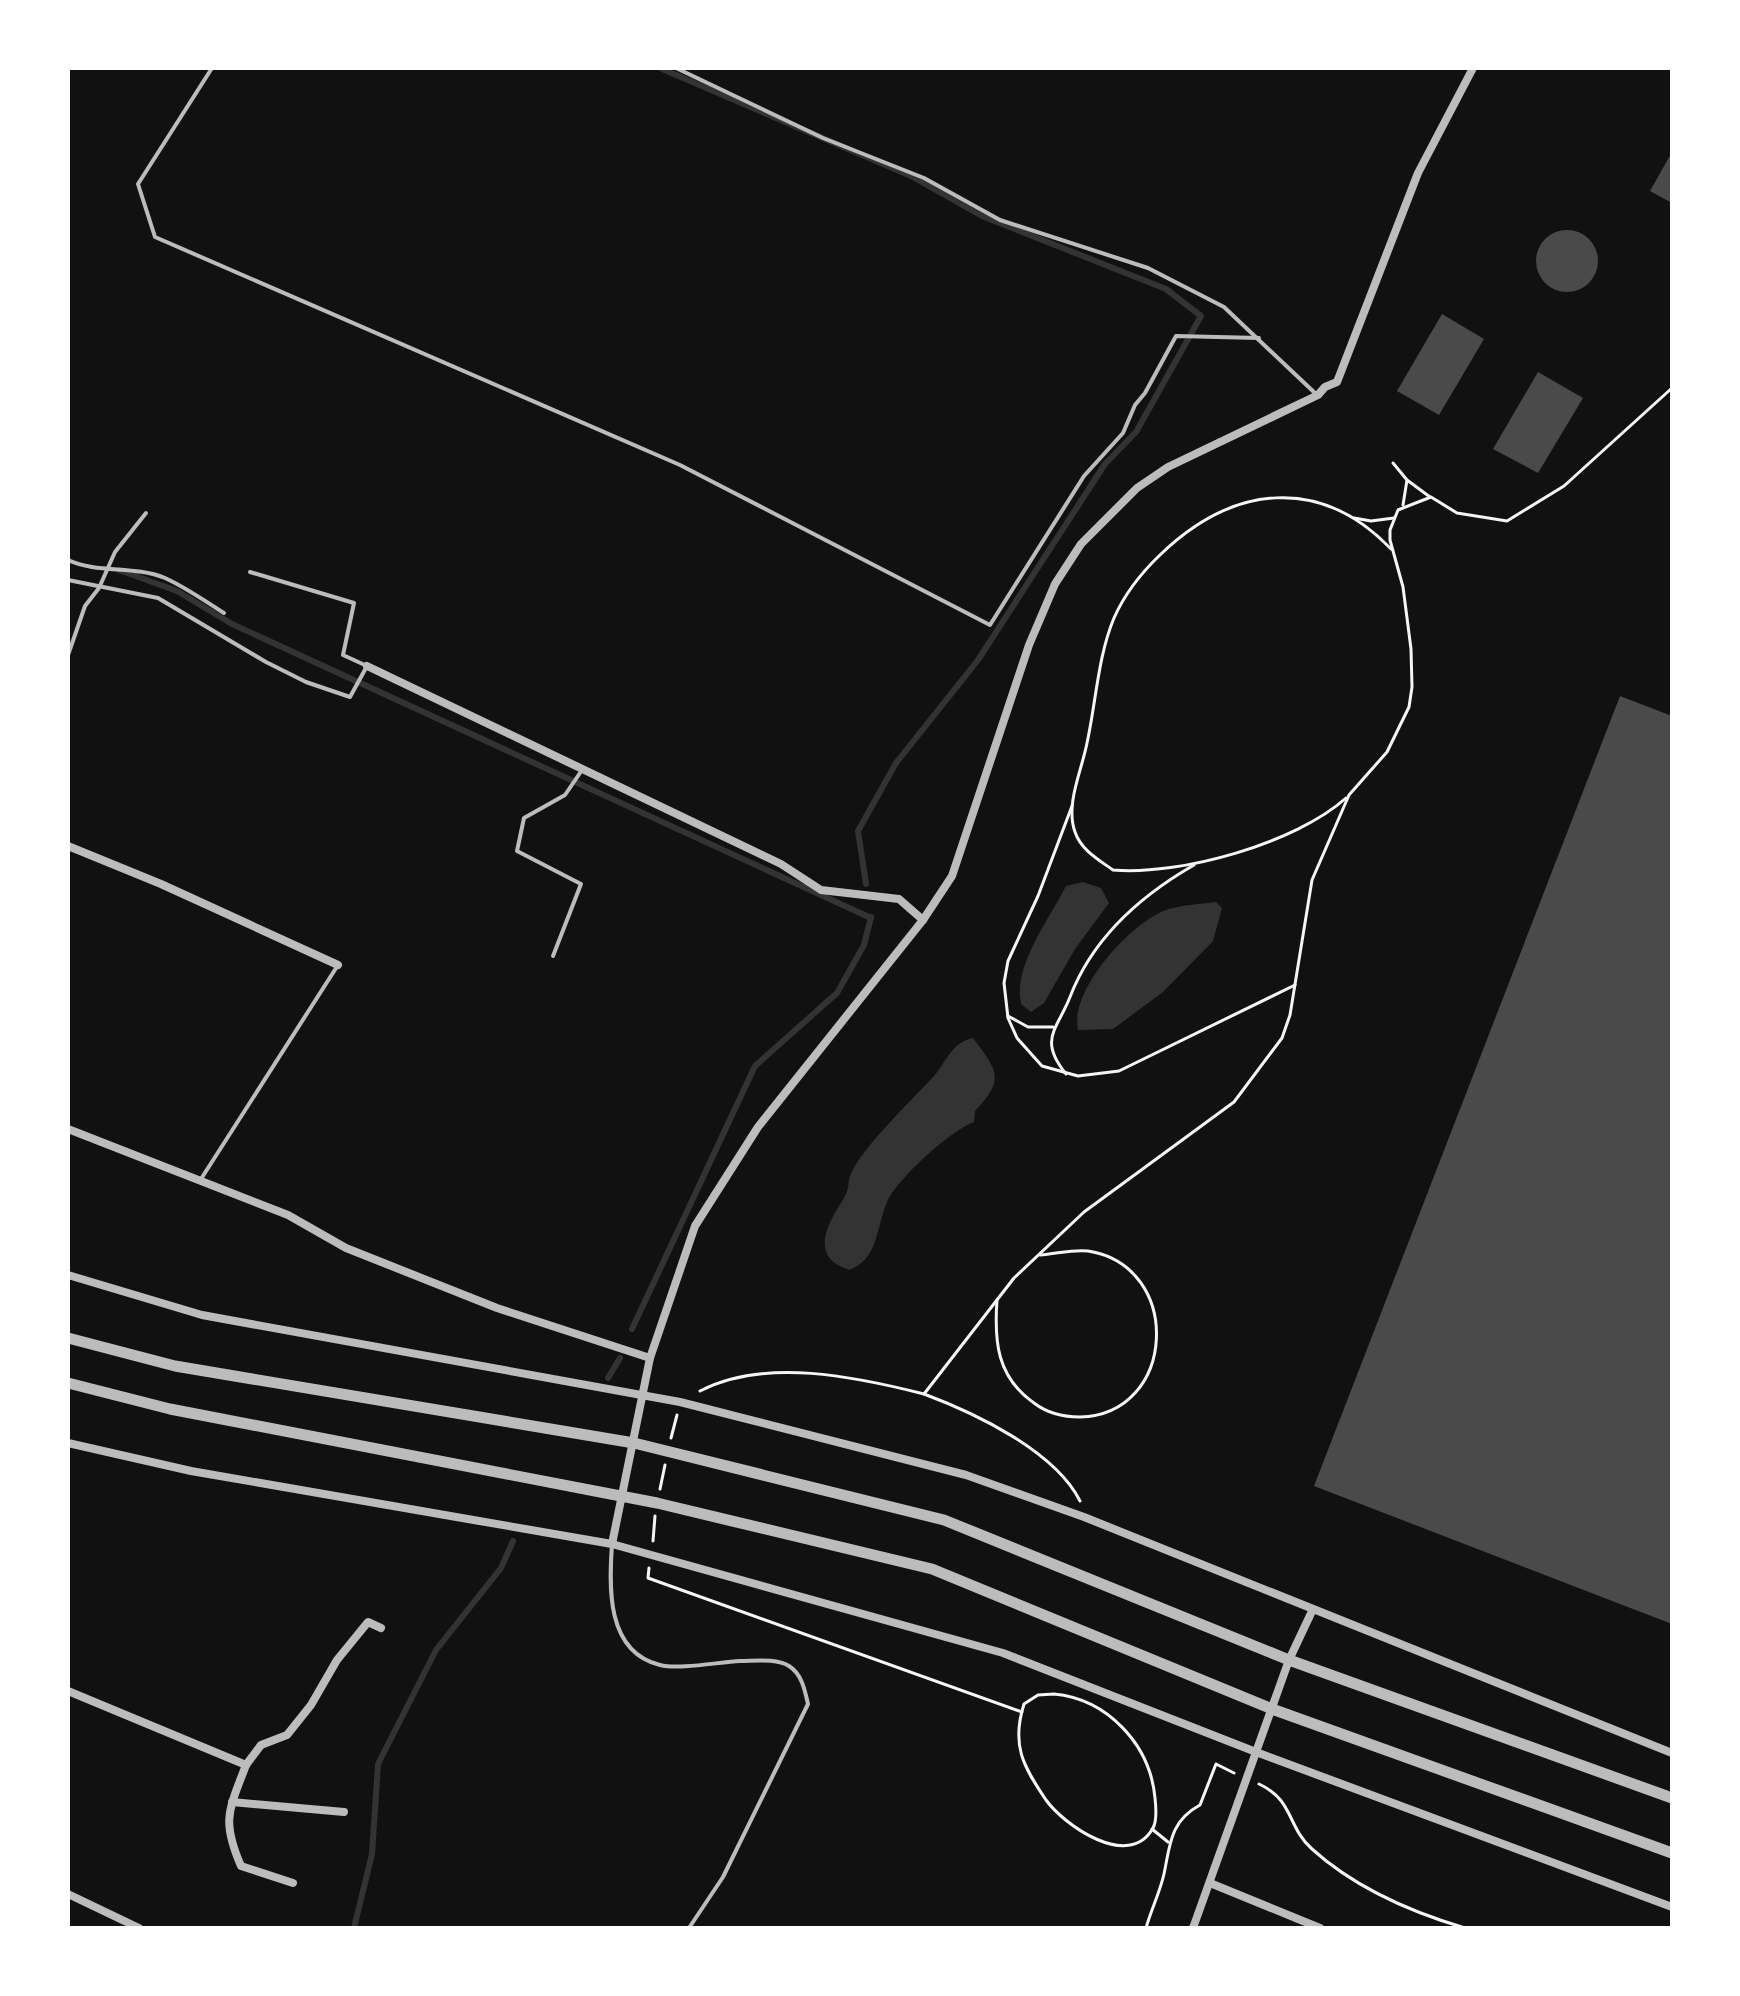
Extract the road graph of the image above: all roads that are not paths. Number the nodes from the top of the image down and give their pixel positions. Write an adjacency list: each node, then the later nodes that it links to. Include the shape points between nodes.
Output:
1 (212, 68): 4 (lane, via 138,184 155,237 680,465 990,625 1084,476 1123,433 1176,336)
2 (676, 68): 4 (lane, via 823,138 924,178 1000,220 1148,268 1224,307)
3 (1473, 68): 5 (street, via 1418,173 1337,382)
4 (1259, 338): 5 (lane)
5 (1318, 395): 17 (street, via 1168,467 1137,488 1081,544 1055,584 1029,645 952,876)
6 (146, 513): 8 (lane, via 115,552)
7 (68, 560): 8 (lane, via 88,567)
8 (111, 566): 11 (lane); 12 (lane, via 164,578)
9 (250, 572): 14 (lane, via 354,603 343,655)
10 (68, 580): 11 (lane)
11 (99, 588): 13 (lane, via 85,606); 14 (lane, via 158,598 266,662 350,697)
12 (224, 613)
13 (68, 655)
14 (367, 666): 15 (street)
15 (582, 770): 17 (street, via 781,864 821,890 899,899); 18 (lane, via 565,795 524,818 517,851 581,884)
16 (68, 846): 19 (street)
17 (923, 920): 24 (street, via 758,1127 695,1226)
18 (553, 956)
19 (338, 965): 21 (lane)
20 (68, 1129): 21 (street)
21 (201, 1180): 24 (street, via 288,1215 346,1248 483,1303)
22 (68, 1275): 26 (street, via 202,1315)
23 (68, 1338): 28 (street, via 175,1366)
24 (650, 1358): 26 (street)
25 (68, 1383): 29 (street, via 170,1409)
26 (642, 1396): 28 (street); 31 (street, via 966,1475)
27 (68, 1443): 30 (street, via 191,1471)
28 (634, 1443): 29 (street); 33 (street, via 944,1520)
29 (622, 1497): 30 (street); 35 (street, via 932,1569)
30 (612, 1544): 36 (street, via 1003,1653); 53 (lane, via 608,1592 618,1631 636,1652 660,1665 763,1660 790,1666 802,1681 808,1704 723,1877)
31 (1313, 1609): 33 (street); 37 (street)
32 (381, 1628): 38 (street, via 368,1622 287,1735 261,1745)
33 (1289, 1660): 35 (street); 39 (street)
34 (68, 1691): 38 (street)
35 (1272, 1709): 36 (street); 44 (street)
36 (1256, 1752): 48 (street); 50 (street)
37 (1672, 1753)
38 (246, 1765): 42 (street)
39 (1593, 1769): 40 (street); 41 (street)
40 (1672, 1791)
41 (1672, 1798)
42 (232, 1802): 43 (street); 47 (street, via 227,1834 241,1866)
43 (344, 1812)
44 (1630, 1837): 45 (street); 46 (street)
45 (1672, 1853)
46 (1672, 1860)
47 (293, 1883)
48 (1210, 1883): 54 (street); 55 (street)
49 (68, 1894): 51 (street)
50 (1672, 1907)
51 (122, 1924): 52 (street)
52 (139, 1928)
53 (689, 1928)
54 (1193, 1928)
55 (1320, 1928)

